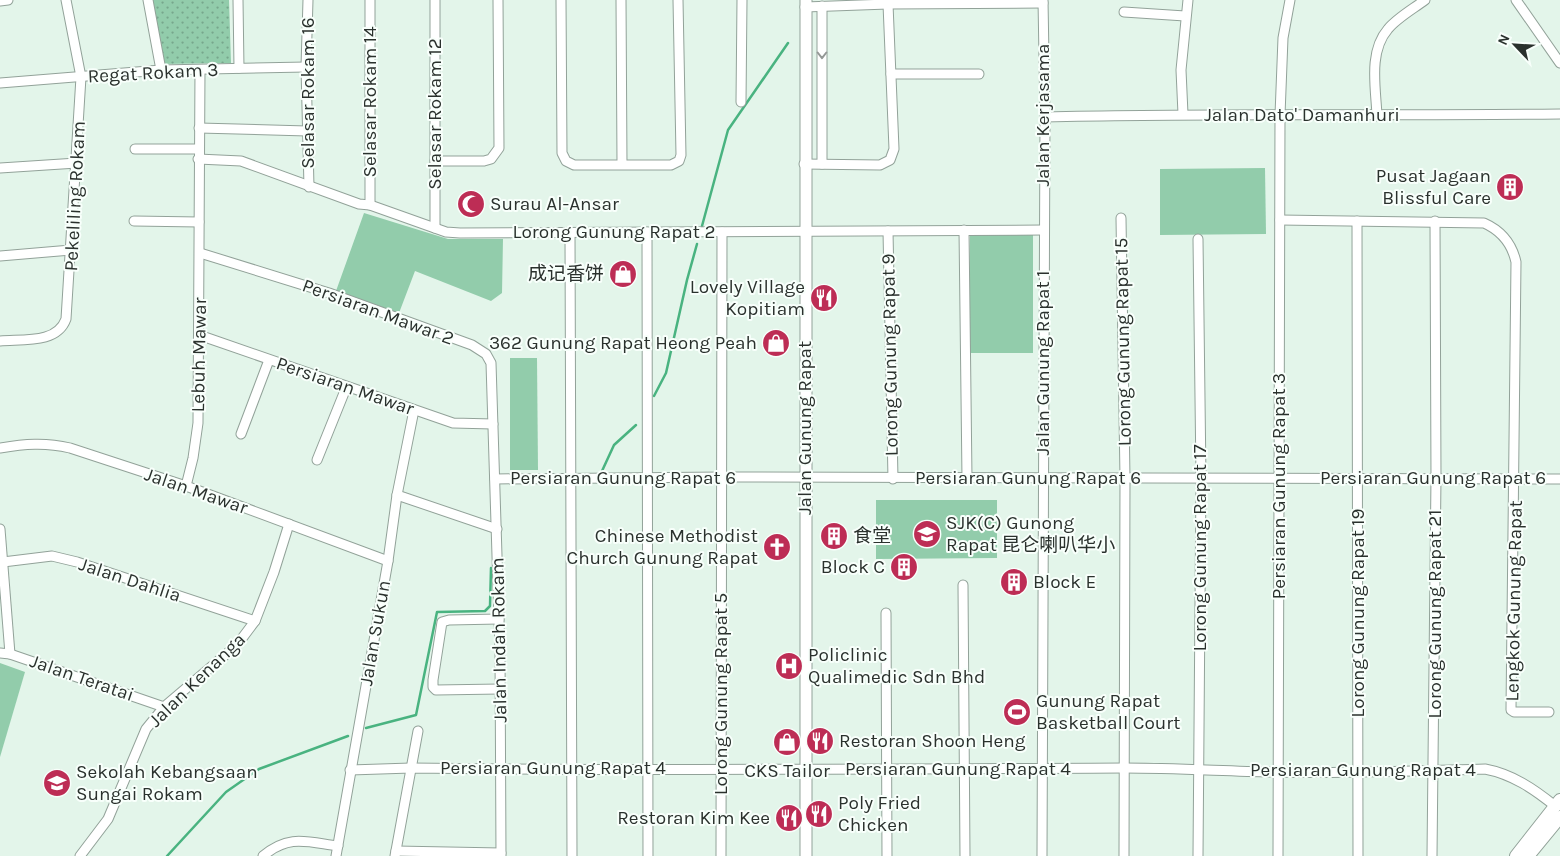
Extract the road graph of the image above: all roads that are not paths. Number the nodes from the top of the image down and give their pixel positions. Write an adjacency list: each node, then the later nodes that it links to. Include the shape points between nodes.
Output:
1 (8, 0): 17 (street)
2 (66, 0): 32 (street, Pekeliling Rokam)
3 (148, 0): 28 (street)
4 (238, 0): 27 (street)
5 (308, 0): 26 (street, Selasar Rokam 16)
6 (370, 0): 52 (street, Selasar Rokam 14)
7 (435, 0): 45 (street, Selasar Rokam 12)
8 (498, 0): 45 (street, via 499,148 491,159 484,161)
9 (562, 0): 46 (street, via 562,152 566,161 574,165)
10 (622, 0): 46 (street)
11 (678, 0): 46 (street, via 682,155 679,161 671,164)
12 (742, 0): 34 (street)
13 (1188, 0): 24 (street)
14 (1290, 0): 37 (street, Persiaran Gunung Rapat 3, via 1283,38)
15 (1425, 0): 38 (street, via 1389,27 1381,38 1375,63)
16 (1516, 0): 25 (street)
17 (0, 1)
18 (1043, 1): 19 (street); 39 (street, Jalan Kerjasama)
19 (970, 2): 21 (street)
20 (806, 3): 22 (street); 48 (street, Jalan Gunung Rapat)
21 (888, 4): 22 (street); 30 (street)
22 (822, 6): 49 (street, one-way to 49)
23 (1124, 12): 24 (street)
24 (1184, 16): 35 (street)
25 (1560, 63)
26 (306, 67): 27 (street, Regat Rokam 3); 41 (street, Selasar Rokam 16)
27 (239, 68): 29 (street, Regat Rokam 3)
28 (161, 70): 29 (street, Regat Rokam 3); 32 (street, Regat Rokam 3)
29 (200, 70): 40 (street, Lebuh Mawar)
30 (891, 74): 31 (street); 49 (street, via 894,149 890,160 880,165)
31 (979, 74)
32 (81, 77): 33 (street, Regat Rokam 3); 47 (street, Pekeliling Rokam)
33 (0, 83)
34 (740, 102)
35 (1183, 114): 37 (street, Jalan Dato' Damanhuri); 39 (street, Jalan Dato' Damanhuri)
36 (1560, 114): 38 (street, Jalan Dato' Damanhuri)
37 (1280, 116): 38 (street, Jalan Dato' Damanhuri); 54 (street, Persiaran Gunung Rapat 3)
38 (1377, 116)
39 (1045, 117): 61 (street, Jalan Kerjasama)
40 (199, 128): 41 (street); 43 (street, Lebuh Mawar)
41 (307, 131): 51 (street, Selasar Rokam 16)
42 (135, 149): 43 (street)
43 (199, 149): 44 (street, Lebuh Mawar)
44 (198, 159): 51 (street, Lorong Gunung Rapat 2, via 241,161); 58 (street, Lebuh Mawar)
45 (435, 161): 59 (street, Selasar Rokam 12)
46 (622, 163)
47 (77, 164): 50 (street); 68 (street, Pekeliling Rokam)
48 (804, 164): 49 (street); 62 (street, Jalan Gunung Rapat)
49 (822, 164)
50 (0, 168)
51 (309, 187): 52 (street, Lorong Gunung Rapat 2)
52 (370, 205): 59 (street, Lorong Gunung Rapat 2)
53 (1121, 218): 88 (street, Lorong Gunung Rapat 15)
54 (1280, 220): 56 (street, Lengkok Gunung Rapat); 89 (street, Persiaran Gunung Rapat 3)
55 (134, 221): 58 (street)
56 (1356, 221): 57 (street, Lengkok Gunung Rapat); 90 (street, Lorong Gunung Rapat 19)
57 (1435, 221): 83 (street, Lorong Gunung Rapat 21); 94 (street, Lengkok Gunung Rapat, via 1484,224 1496,228 1513,251 1516,262)
58 (199, 222): 69 (street, Lebuh Mawar)
59 (435, 228): 64 (street, Lorong Gunung Rapat 2, via 460,233)
60 (964, 230): 61 (street, Lorong Gunung Rapat 2); 63 (street, Lorong Gunung Rapat 2); 86 (street)
61 (1043, 230): 87 (street, Jalan Gunung Rapat 1)
62 (804, 231): 63 (street, Lorong Gunung Rapat 2); 66 (street, Lorong Gunung Rapat 2); 85 (street, Jalan Gunung Rapat)
63 (888, 231): 93 (street, Lorong Gunung Rapat 9)
64 (570, 232): 65 (street, Lorong Gunung Rapat 2); 84 (street)
65 (647, 232): 66 (street, Lorong Gunung Rapat 2); 80 (street)
66 (722, 232): 81 (street, Lorong Gunung Rapat 5)
67 (1198, 239): 82 (street, Lorong Gunung Rapat 17)
68 (71, 250): 70 (street); 72 (street, Pekeliling Rokam, via 68,305 63,327 48,337)
69 (200, 254): 71 (street, Lebuh Mawar); 76 (street, Persiaran Mawar 2, via 329,293 472,345 486,354 491,363)
70 (0, 256)
71 (199, 335): 73 (street, Persiaran Mawar); 95 (street, Lebuh Mawar, via 198,423)
72 (0, 341)
73 (269, 360): 74 (street, Persiaran Mawar); 77 (street)
74 (346, 388): 75 (street, Persiaran Mawar); 79 (street)
75 (414, 410): 76 (street, Persiaran Mawar, via 453,423); 96 (street, Jalan Sukun)
76 (493, 424): 92 (street, Jalan Indah Rokam)
77 (241, 434)
78 (0, 448): 95 (street, Jalan Mawar, via 51,443)
79 (317, 460)
80 (647, 477): 81 (street, Persiaran Gunung Rapat 6); 84 (street, Persiaran Gunung Rapat 6); 116 (street)
81 (722, 477): 85 (street, Persiaran Gunung Rapat 6); 117 (street, Lorong Gunung Rapat 5)
82 (1201, 477): 88 (street, Persiaran Gunung Rapat 6); 89 (street, Persiaran Gunung Rapat 6); 123 (street, Lorong Gunung Rapat 17)
83 (1436, 477): 90 (street, Persiaran Gunung Rapat 6); 94 (street, Persiaran Gunung Rapat 6); 125 (street, Lorong Gunung Rapat 21)
84 (571, 478): 92 (street, Persiaran Gunung Rapat 6); 120 (street)
85 (805, 478): 93 (street, Persiaran Gunung Rapat 6); 121 (street, Jalan Gunung Rapat)
86 (967, 478): 87 (street, Persiaran Gunung Rapat 6); 93 (street, Persiaran Gunung Rapat 6)
87 (1042, 478): 88 (street, Persiaran Gunung Rapat 6); 122 (street, Jalan Gunung Rapat 1)
88 (1125, 478): 114 (street, Lorong Gunung Rapat 15)
89 (1279, 478): 90 (street, Persiaran Gunung Rapat 6); 126 (street, Persiaran Gunung Rapat 3)
90 (1358, 478): 124 (street, Lorong Gunung Rapat 19)
91 (1560, 478): 94 (street, Persiaran Gunung Rapat 6)
92 (495, 479): 99 (street, Jalan Indah Rokam)
93 (893, 479)
94 (1515, 480): 110 (street, Lengkok Gunung Rapat, via 1511,710)
95 (186, 486): 97 (street, Jalan Mawar)
96 (397, 495): 99 (street); 100 (street, Jalan Sukun)
97 (289, 524): 100 (street, Jalan Mawar); 105 (street, Jalan Kenanga)
98 (0, 529): 101 (street)
99 (497, 529): 104 (street, Jalan Indah Rokam)
100 (388, 561): 119 (street, Jalan Sukun)
101 (3, 562): 105 (street, Jalan Dahlia, via 34,557 60,558); 107 (street)
102 (963, 585): 118 (street)
103 (886, 613): 113 (street)
104 (500, 619): 108 (street, Jalan Indah Rokam); 108 (street, via 450,620 441,624 433,687 436,690)
105 (255, 622): 109 (street, Jalan Kenanga, via 237,645)
106 (0, 654): 107 (street, Jalan Teratai)
107 (10, 654): 109 (street, Jalan Teratai)
108 (500, 688): 115 (street, Jalan Indah Rokam)
109 (164, 707): 131 (street, Jalan Kenanga, via 138,745 108,819)
110 (1548, 712)
111 (418, 731): 112 (street)
112 (411, 768): 115 (street, Persiaran Gunung Rapat 4); 119 (street, Persiaran Gunung Rapat 4); 129 (street)
113 (887, 768): 118 (street, Persiaran Gunung Rapat 4); 121 (street, Persiaran Gunung Rapat 4); 138 (street)
114 (1124, 768): 122 (street, Persiaran Gunung Rapat 4); 123 (street, Persiaran Gunung Rapat 4); 141 (street, Lorong Gunung Rapat 15)
115 (501, 769): 120 (street, Persiaran Gunung Rapat 4); 130 (street, Jalan Indah Rokam)
116 (649, 769): 117 (street, Persiaran Gunung Rapat 4); 120 (street, Persiaran Gunung Rapat 4); 135 (street)
117 (721, 769): 121 (street, Persiaran Gunung Rapat 4); 136 (street, Lorong Gunung Rapat 5)
118 (965, 769): 122 (street, Persiaran Gunung Rapat 4); 139 (street)
119 (350, 770): 128 (street, Jalan Sukun)
120 (572, 770): 134 (street)
121 (805, 770): 137 (street, Jalan Gunung Rapat)
122 (1042, 770): 140 (street, Jalan Gunung Rapat 1)
123 (1199, 770): 126 (street, Persiaran Gunung Rapat 4); 142 (street, Lorong Gunung Rapat 17)
124 (1358, 771): 125 (street, Persiaran Gunung Rapat 4); 126 (street, Persiaran Gunung Rapat 4); 144 (street, Lorong Gunung Rapat 19)
125 (1433, 771): 127 (street, Persiaran Gunung Rapat 4, via 1485,769 1500,772 1520,780); 145 (street, Lorong Gunung Rapat 21)
126 (1278, 772): 143 (street, Persiaran Gunung Rapat 3)
127 (1558, 806): 146 (main road); 147 (main road)
128 (338, 846): 132 (street, via 295,840 274,847); 133 (street, Jalan Sukun)
129 (396, 854): 130 (street)
130 (502, 854)
131 (80, 856)
132 (263, 856)
133 (336, 856)
134 (572, 856)
135 (648, 856)
136 (721, 856)
137 (806, 856)
138 (887, 856)
139 (965, 856)
140 (1042, 856)
141 (1124, 856)
142 (1198, 856)
143 (1278, 856)
144 (1358, 856)
145 (1432, 856)
146 (1516, 856)
147 (1528, 856)

